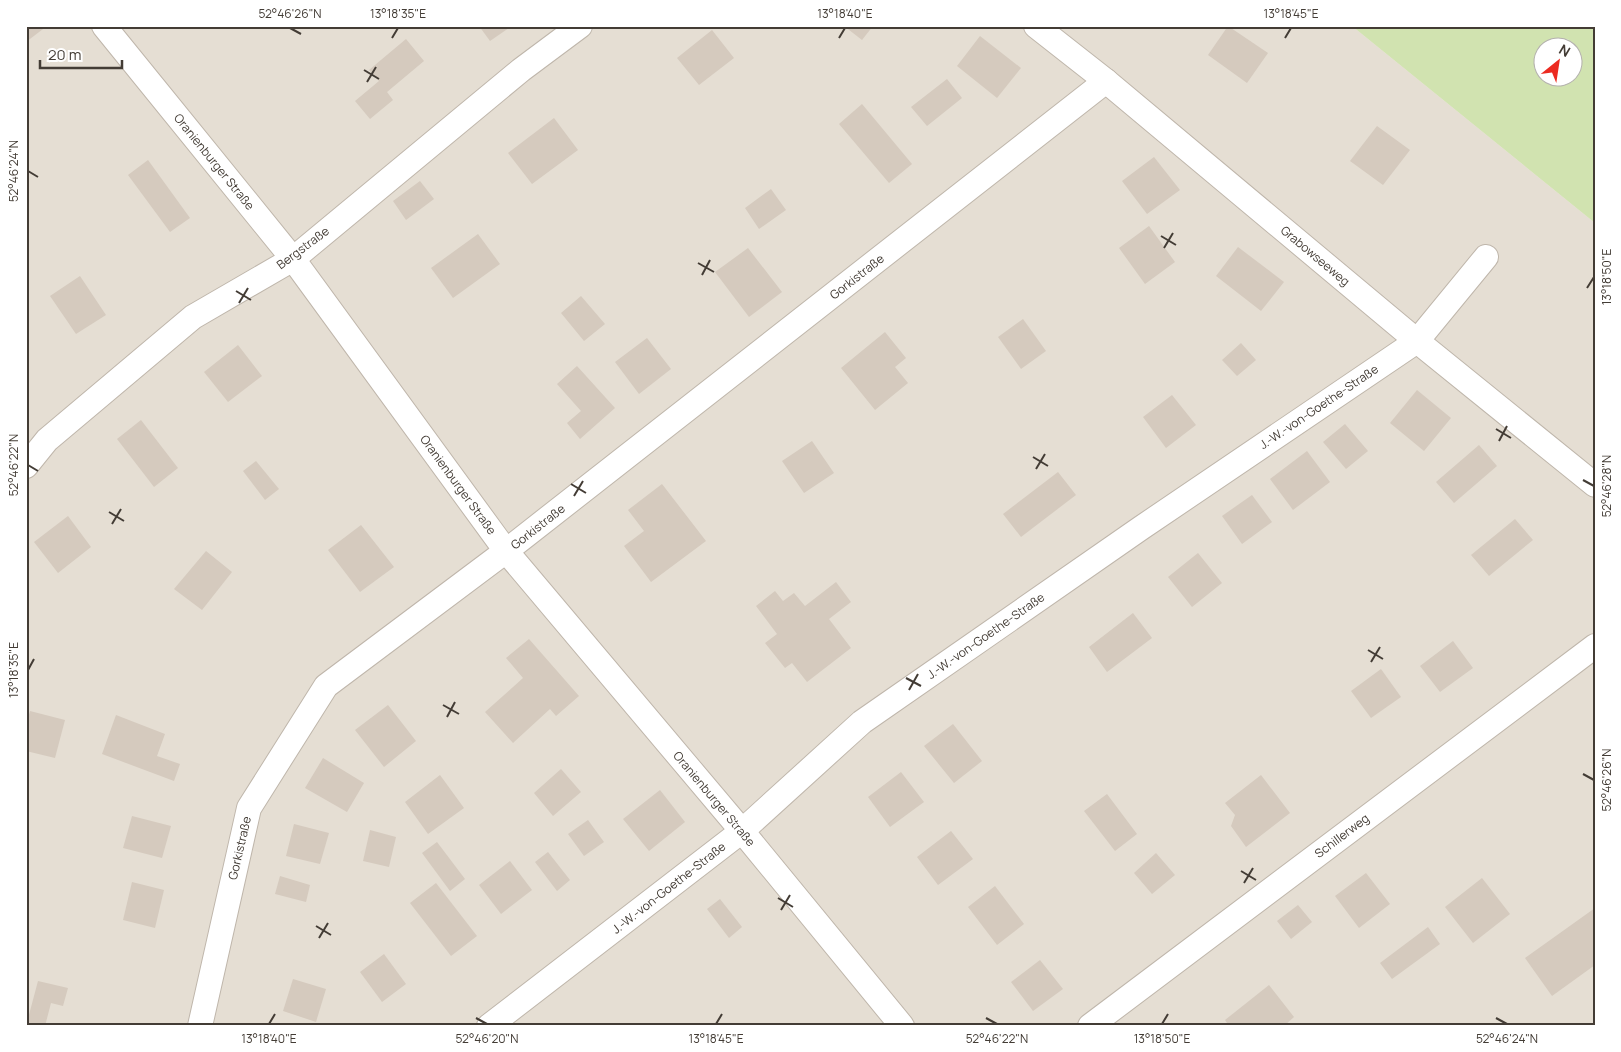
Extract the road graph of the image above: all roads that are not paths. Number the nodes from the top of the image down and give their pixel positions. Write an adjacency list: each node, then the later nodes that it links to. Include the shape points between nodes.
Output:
1 (104, 26): 6 (street, Oranienburger Straße)
2 (580, 26): 6 (street, Bergstraße, via 521,70)
3 (1036, 26): 4 (street, Grabowseeweg)
4 (1106, 81): 7 (street, Grabowseeweg); 10 (street, Gorkistraße)
5 (1486, 257): 7 (street, J.-W.-von-Goethe-Straße)
6 (293, 259): 8 (street, Bergstraße, via 193,318 46,440); 10 (street, Oranienburger Straße)
7 (1417, 341): 9 (street, Grabowseeweg); 12 (street, J.-W.-von-Goethe-Straße, via 1132,533 862,722)
8 (26, 466)
9 (1595, 485)
10 (506, 551): 12 (street, Oranienburger Straße); 13 (street, Gorkistraße, via 326,686 249,808)
11 (1595, 646): 16 (street, Schillerweg)
12 (742, 831): 14 (street, J.-W.-von-Goethe-Straße); 15 (street, Oranienburger Straße)
13 (200, 1026)
14 (489, 1026)
15 (902, 1026)
16 (1090, 1026)

